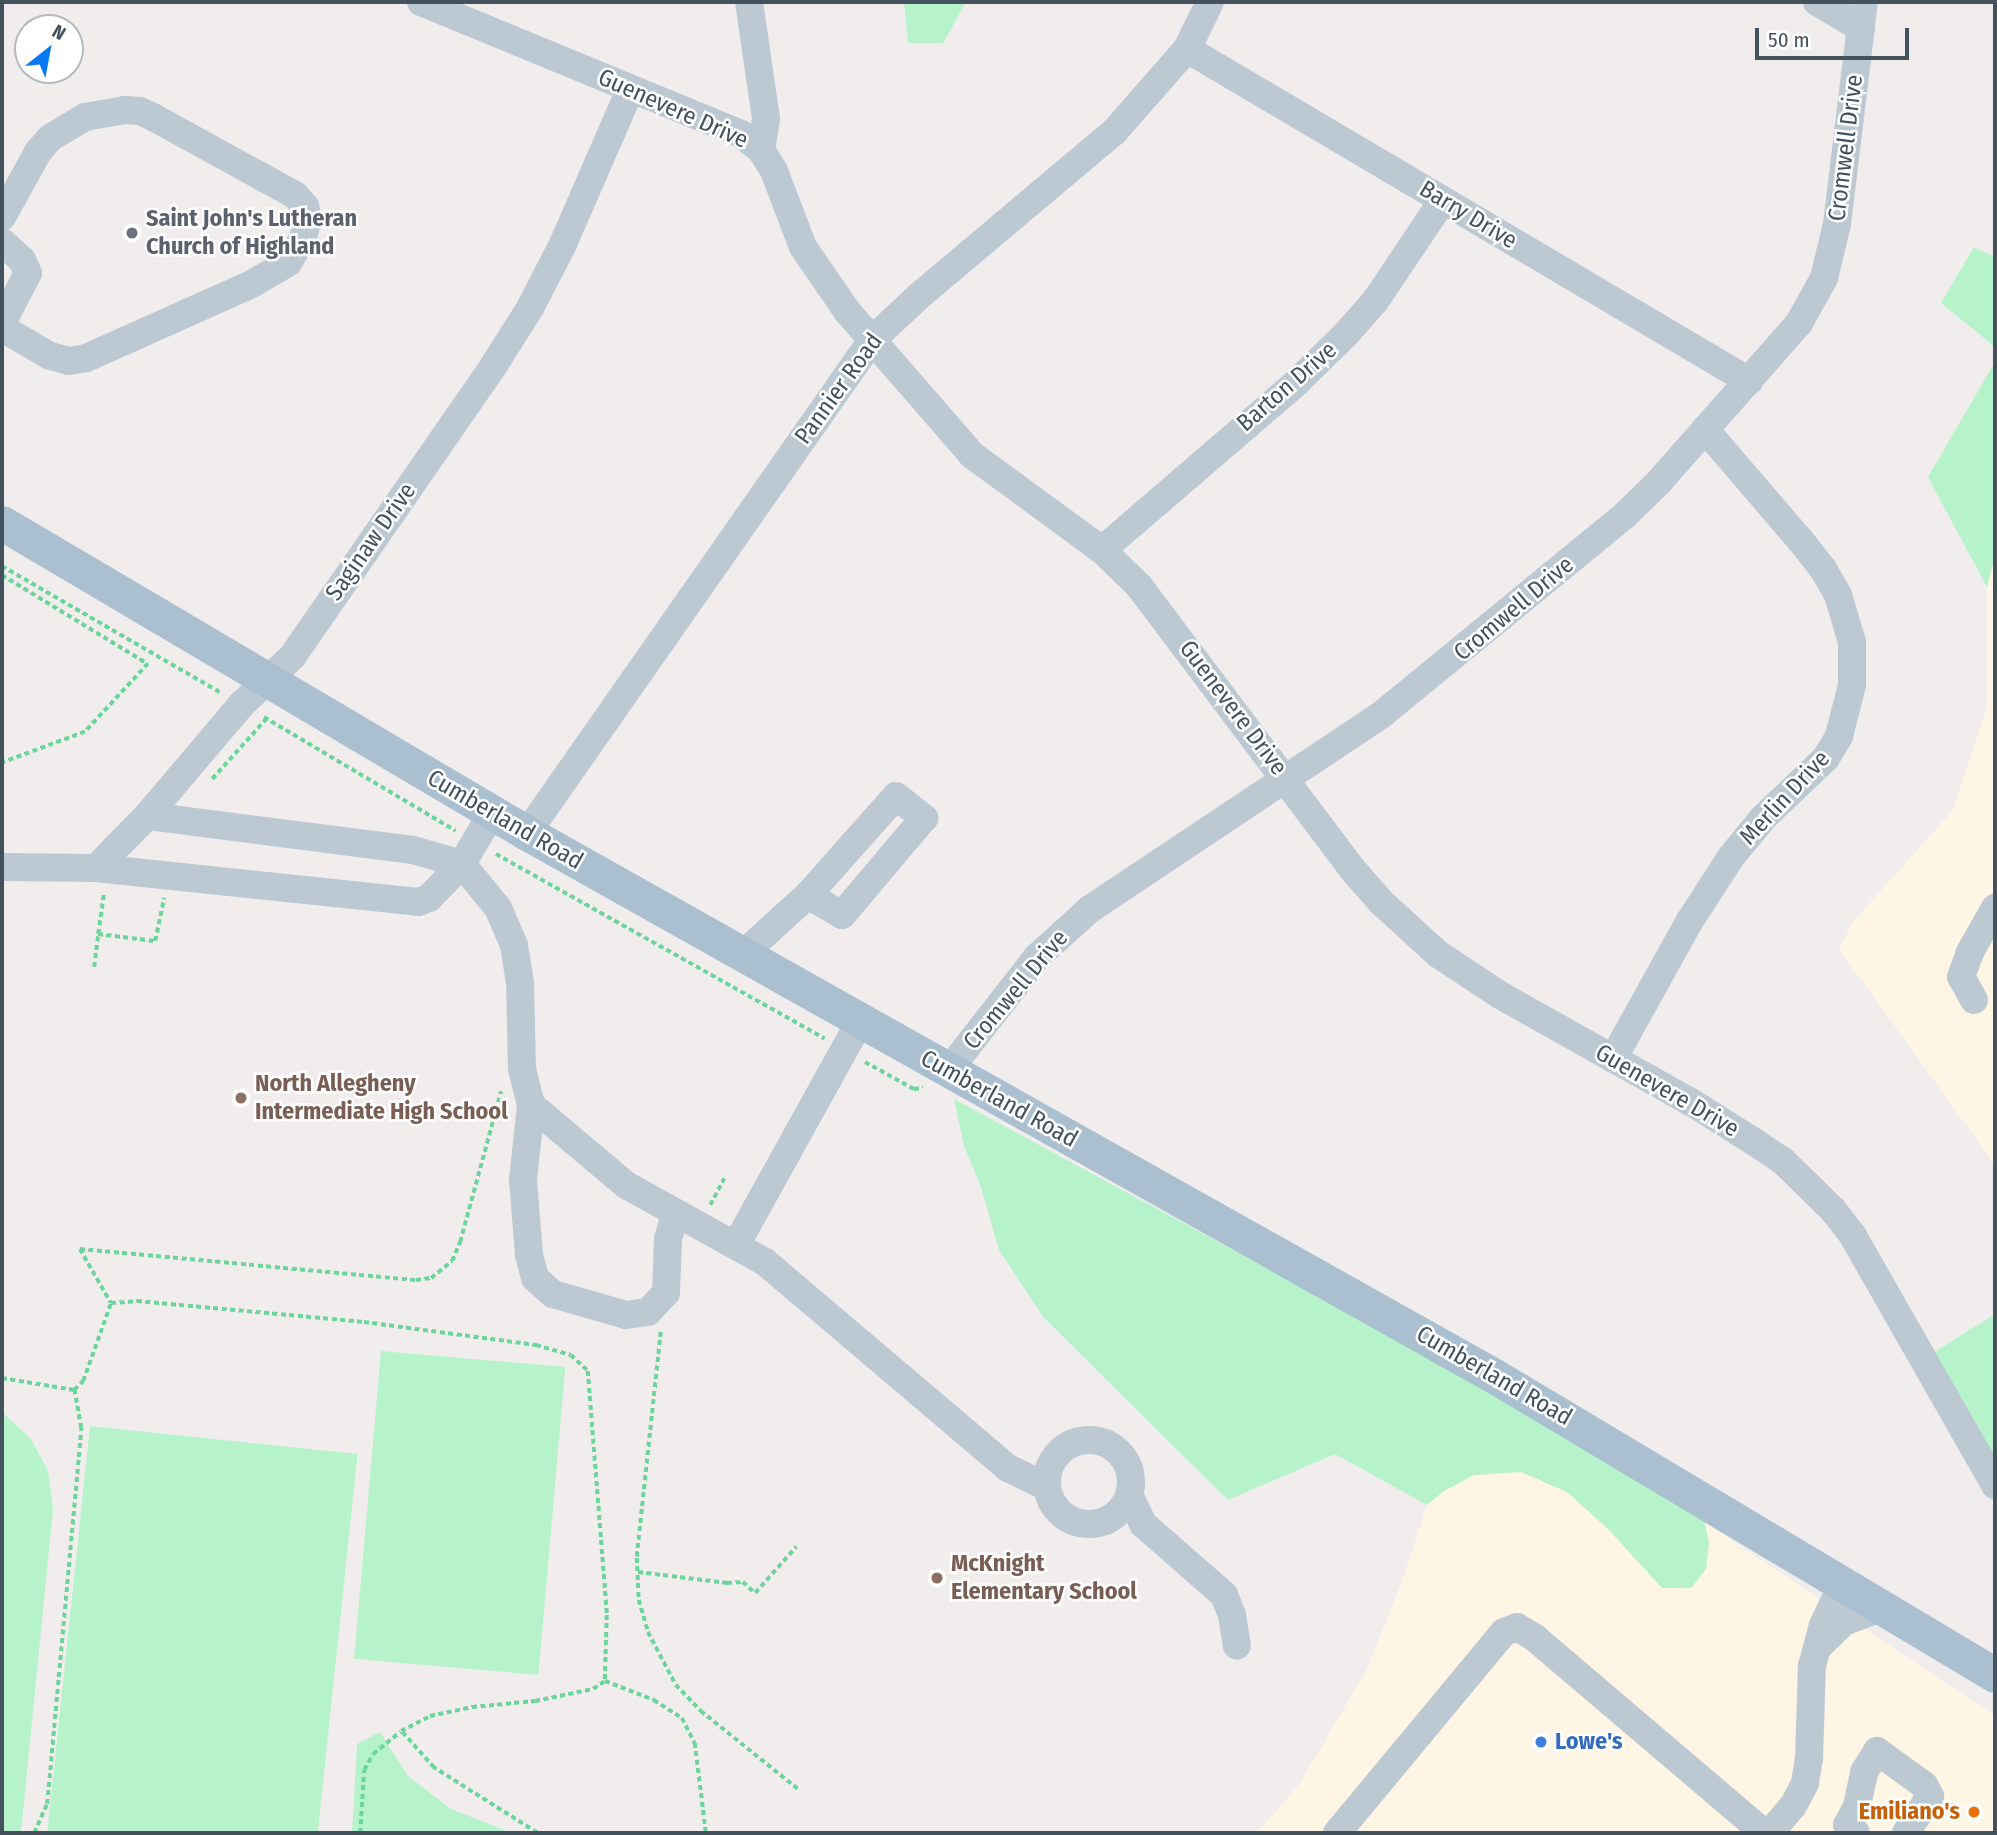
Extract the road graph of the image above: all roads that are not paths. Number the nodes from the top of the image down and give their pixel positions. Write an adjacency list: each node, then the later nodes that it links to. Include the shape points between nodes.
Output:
1 (421, 2): 7 (street, Guenevere Drive)
2 (749, 2): 8 (street, via 766,119)
3 (1210, 2): 6 (street, Pannier Road)
4 (1817, 2): 5 (street)
5 (1862, 15): 14 (street, Cromwell Drive, via 1837,224 1824,278 1799,323)
6 (1187, 49): 9 (street, Barry Drive); 13 (street, Pannier Road, via 1115,132)
7 (630, 90): 8 (street, Guenevere Drive, via 741,134); 18 (street, Saginaw Drive, via 563,244 511,339 292,657)
8 (761, 150): 13 (street, Guenevere Drive, via 774,171 803,247)
9 (1443, 200): 14 (street, Barry Drive); 17 (street, Barton Drive, via 1376,300 1346,334)
10 (2, 217): 12 (street, via 50,138 85,117 125,110 153,117 295,195 308,218 303,238 288,263 254,283 86,358 69,361 50,356)
11 (2, 243): 12 (street, via 22,260 28,273)
12 (2, 325)
13 (872, 340): 17 (street, Guenevere Drive, via 972,455); 22 (street, Pannier Road)
14 (1749, 381): 15 (street, Cromwell Drive)
15 (1705, 429): 19 (street, Cromwell Drive, via 1658,483 1587,548 1419,686); 31 (street, Merlin Drive, via 1800,540 1838,595 1852,642 1852,685 1839,736 1826,758 1763,818 1731,857)
16 (2, 523): 18 (main road, Cumberland Road)
17 (1102, 550): 19 (street, Guenevere Drive, via 1161,614)
18 (268, 682): 20 (main road, Cumberland Road); 21 (street, Saginaw Drive, via 242,704)
19 (1286, 780): 31 (street, Guenevere Drive, via 1353,871 1409,930 1500,995); 32 (street, Cromwell Drive, via 1090,909 1064,931 1009,992)
20 (492, 813): 22 (main road, Cumberland Road); 23 (street)
21 (147, 816): 23 (street, via 413,850); 25 (street, Saginaw Drive)
22 (527, 833): 28 (main road, Cumberland Road)
23 (461, 864): 25 (street, via 429,898 418,902); 33 (street, via 498,908 514,945 520,982 520,1048)
24 (2, 867): 25 (street)
25 (102, 868)
26 (808, 895): 28 (street)
27 (1995, 908): 29 (street, via 1961,977)
28 (742, 955): 30 (main road, Cumberland Road)
29 (1974, 1000)
30 (860, 1021): 32 (main road, Cumberland Road); 35 (street)
31 (1613, 1059): 36 (street, Guenevere Drive, via 1783,1161 1833,1210 1879,1280)
32 (948, 1072): 39 (main road, Cumberland Road, via 1377,1308)
33 (531, 1105): 34 (street, via 626,1185); 34 (street, via 523,1180 529,1255 535,1278 553,1294 626,1315 648,1312 666,1293 668,1239)
34 (687, 1219): 35 (street)
35 (736, 1245): 37 (street, via 765,1262 1008,1468)
36 (1995, 1485)
37 (1047, 1487): 38 (street, via 1056,1510 1080,1523 1111,1519); 38 (street, via 1054,1459 1063,1449 1090,1439 1104,1442 1126,1463 1131,1477)
38 (1129, 1495): 41 (street, via 1143,1524 1224,1595)
39 (1843, 1583): 40 (main road, Cumberland Road); 42 (street)
40 (1883, 1607): 42 (street, via 1844,1622); 43 (main road, Cumberland Road)
41 (1237, 1646)
42 (1815, 1651): 46 (street, via 1808,1771 1800,1794)
43 (1995, 1675)
44 (1337, 1833): 45 (street, via 1504,1632 1517,1627)
45 (1764, 1833)
46 (1770, 1833)
47 (1856, 1833): 48 (street, via 1847,1825 1857,1806 1864,1772 1877,1751 1924,1785 1930,1796)
48 (1906, 1833)

